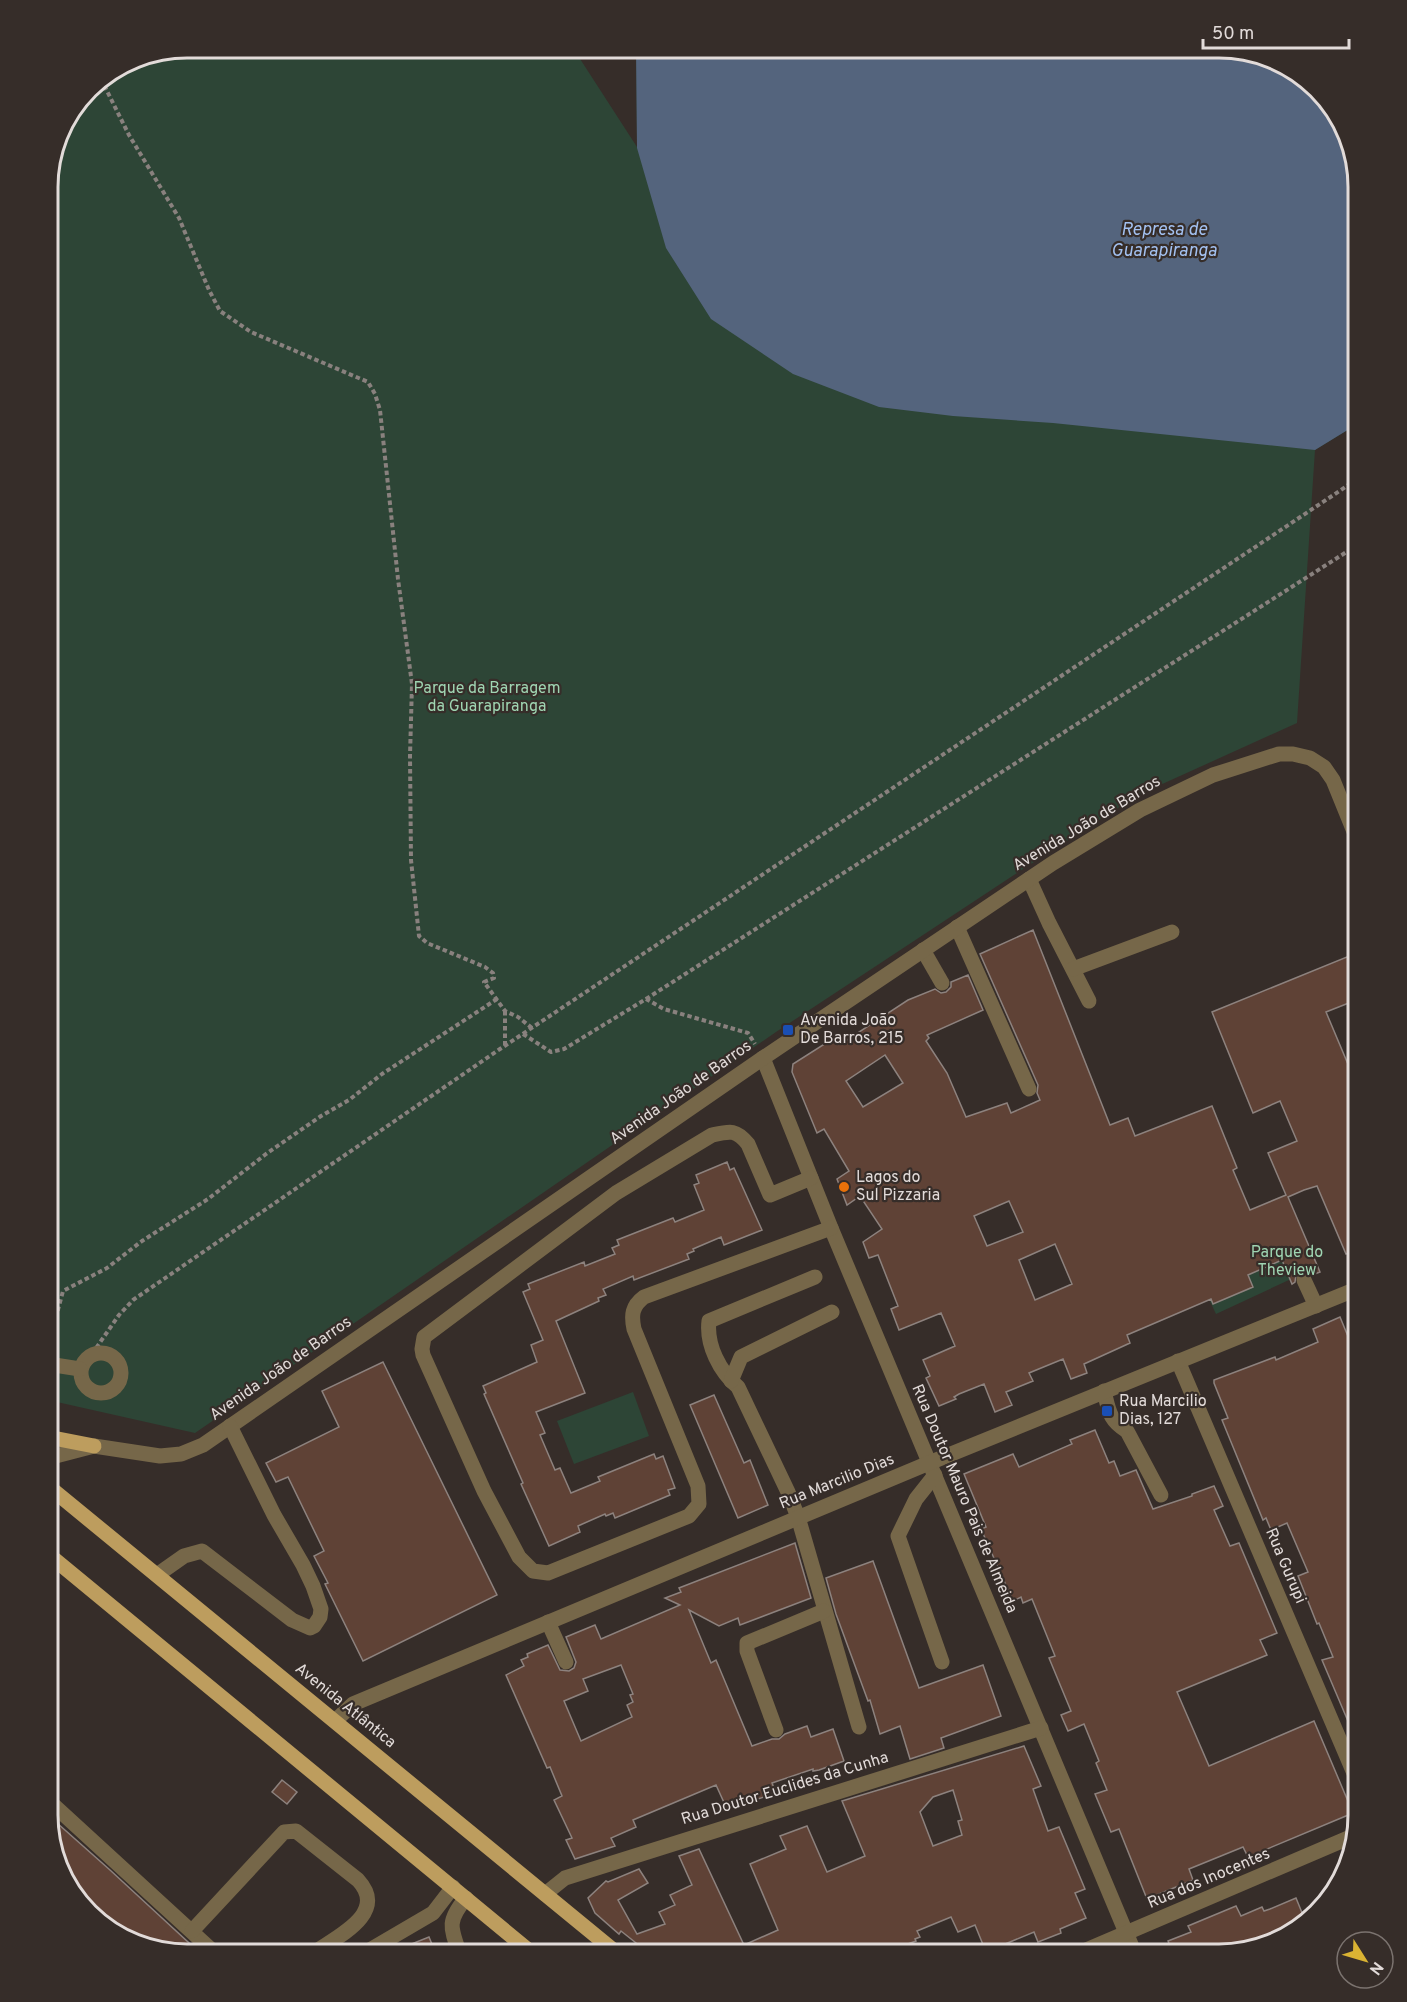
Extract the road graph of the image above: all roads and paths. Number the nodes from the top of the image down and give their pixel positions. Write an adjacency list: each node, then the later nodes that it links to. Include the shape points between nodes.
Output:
1 (105, 88): 11 (path, via 179,218 220,311 251,332 368,382 375,394 412,684 411,860 417,927 419,936 427,943 493,973 494,978 484,982)
2 (1348, 484): 15 (path)
3 (1348, 551): 12 (path)
4 (1348, 817): 5 (street, Avenida João de Barros, via 1324,767 1310,758 1279,754 1214,775 1140,810)
5 (1029, 879): 6 (street, Avenida João de Barros); 9 (street)
6 (957, 927): 8 (street, Avenida João de Barros); 19 (street)
7 (1172, 932): 9 (street)
8 (923, 950): 10 (street); 18 (street, Avenida João de Barros)
9 (1073, 969): 13 (street)
10 (942, 983)
11 (497, 999): 14 (path); 26 (path, via 312,1122 107,1268 63,1292)
12 (646, 999): 16 (path, via 564,1049 551,1052); 18 (path, via 664,1009 748,1033)
13 (1089, 1001)
14 (505, 1011): 15 (path); 17 (path)
15 (533, 1028): 16 (path)
16 (523, 1034): 17 (path)
17 (505, 1046): 28 (path, via 133,1300)
18 (763, 1058): 20 (street, Rua Doutor Mauro Pais de Almeida); 34 (street, Avenida João de Barros)
19 (1029, 1089)
20 (807, 1179): 21 (street, Rua Doutor Mauro Pais de Almeida); 21 (street, via 770,1195 742,1137 730,1132 712,1135 616,1193 424,1337 422,1349 432,1377 484,1491 527,1566 541,1574 548,1573 689,1516 699,1504 698,1486 634,1329 632,1317 639,1301)
21 (828, 1230): 38 (street, Rua Doutor Mauro Pais de Almeida)
22 (815, 1277): 32 (street, via 709,1321 707,1332 718,1363)
23 (1304, 1280): 25 (street)
24 (1348, 1293): 25 (street, Rua Marcilio Dias)
25 (1316, 1306): 29 (street, Rua Marcilio Dias)
26 (58, 1309)
27 (832, 1312): 32 (street, via 741,1357)
28 (92, 1354): 31 (street); 31 (street, via 111,1355 118,1362 120,1381 105,1393 95,1392 86,1388)
29 (1178, 1361): 33 (street, Rua Marcilio Dias); 52 (street, Rua Gurupi)
30 (58, 1366): 31 (street)
31 (80, 1369)
32 (731, 1381): 41 (street, via 738,1388)
33 (1104, 1391): 38 (street, Rua Marcilio Dias); 40 (street, via 1110,1414 1127,1431)
34 (230, 1426): 36 (street, Avenida João de Barros, via 203,1445 181,1454 160,1456); 43 (street, via 313,1586 321,1609 317,1623 310,1628 292,1620 202,1551 184,1556)
35 (58, 1439): 36 (main road)
36 (94, 1446): 37 (street, Avenida João de Barros)
37 (58, 1455)
38 (932, 1469): 41 (street, Rua Marcilio Dias); 47 (street, via 898,1536); 50 (street, Rua Doutor Mauro Pais de Almeida)
39 (58, 1494): 43 (main road, Avenida Atlântica)
40 (1161, 1495)
41 (798, 1517): 44 (street); 45 (street, Rua Marcilio Dias)
42 (58, 1562): 55 (main road)
43 (157, 1575): 48 (main road, Avenida Atlântica)
44 (824, 1611): 49 (street); 51 (street, via 747,1643)
45 (548, 1622): 46 (street); 48 (street, Rua Marcilio Dias, via 353,1704)
46 (566, 1662)
47 (942, 1662)
48 (334, 1721): 56 (main road, Avenida Atlântica)
49 (859, 1727)
50 (1041, 1728): 56 (street, Rua Doutor Euclides da Cunha, via 565,1878); 59 (street, Rua Doutor Mauro Pais de Almeida)
51 (776, 1730)
52 (1348, 1759)
53 (58, 1809): 58 (street)
54 (1346, 1839): 59 (street, Rua dos Inocentes)
55 (453, 1887): 57 (main road); 62 (street, via 433,1913)
56 (545, 1894): 65 (main road, Avenida Atlântica)
57 (466, 1898): 63 (street, via 452,1920); 64 (main road)
58 (192, 1931): 60 (street); 61 (street, via 284,1832 296,1831 358,1880 368,1897 366,1911 358,1922)
59 (1126, 1934): 66 (street, Rua dos Inocentes); 67 (street, Rua Doutor Mauro Pais de Almeida)
60 (205, 1943)
61 (328, 1943)
62 (381, 1943)
63 (456, 1943)
64 (520, 1943)
65 (605, 1943)
66 (1102, 1944)
67 (1130, 1944)

